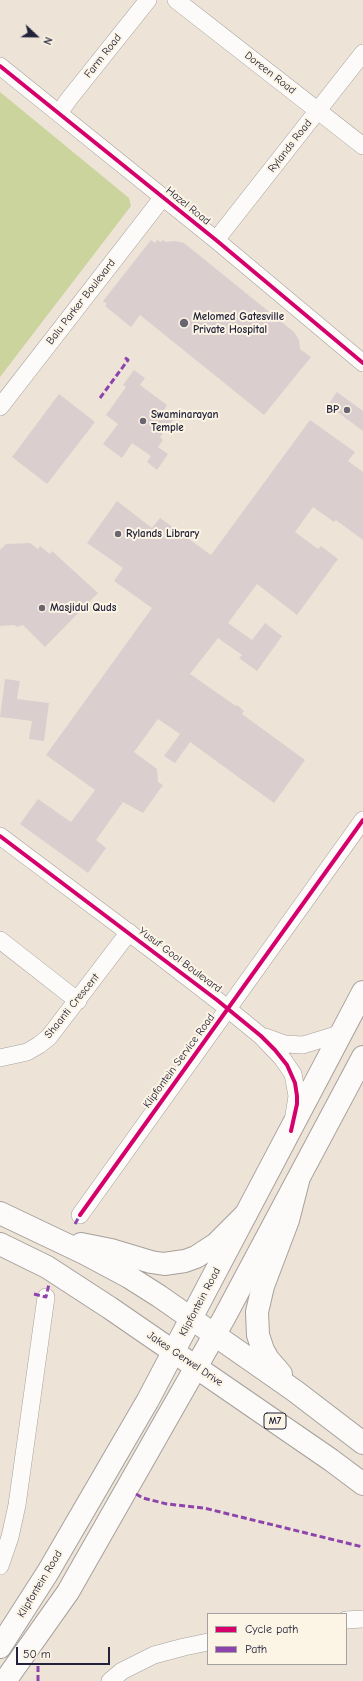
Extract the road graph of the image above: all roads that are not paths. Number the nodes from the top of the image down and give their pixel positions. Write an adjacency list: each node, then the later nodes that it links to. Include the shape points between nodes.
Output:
1 (148, 0): 6 (street, Farm Road)
2 (176, 0): 5 (street, Doreen Road)
3 (363, 53): 5 (street, Rylands Road)
4 (0, 66): 6 (street, Hazel Road)
5 (318, 111): 7 (street, Doreen Road); 9 (street, Rylands Road)
6 (59, 113): 8 (street, Hazel Road)
7 (363, 146)
8 (163, 197): 9 (street, Hazel Road); 11 (street, Balu Parker Boulevard)
9 (216, 240): 10 (street, Hazel Road)
10 (363, 363)
11 (0, 407)
12 (363, 820): 18 (street, Klipfontein Service Road)
13 (0, 836): 14 (street, Yusuf Gool Boulevard)
14 (129, 932): 17 (street, Shaanti Crescent); 18 (street, Yusuf Gool Boulevard)
15 (0, 940): 17 (street)
16 (363, 992): 19 (main road, Klipfontein Road)
17 (78, 1000): 22 (street, Shaanti Crescent, via 49,1037 39,1045 27,1052)
18 (228, 1008): 20 (street, Yusuf Gool Boulevard); 27 (street, Klipfontein Service Road)
19 (342, 1033): 20 (street, Yusuf Gool Boulevard, via 303,1045 285,1044); 23 (main road, Klipfontein Road)
20 (261, 1036): 23 (street, Yusuf Gool Boulevard, via 293,1074 298,1096)
21 (363, 1057): 24 (main road)
22 (0, 1058)
23 (290, 1131): 26 (main road, Klipfontein Road)
24 (298, 1181): 32 (main road); 35 (main road, via 288,1220 261,1293 257,1312 257,1328 263,1350)
25 (0, 1213): 28 (main road)
26 (246, 1214): 28 (main road, via 229,1233 206,1252 174,1263 150,1262 111,1250); 31 (main road, Klipfontein Road)
27 (80, 1215)
28 (58, 1240): 31 (main road, via 129,1277)
29 (0, 1244): 33 (main road, Jakes Gerwel Drive / M7, via 47,1268)
30 (46, 1297): 38 (street, via 17,1506)
31 (191, 1318): 32 (main road); 33 (main road, Klipfontein Road)
32 (215, 1334): 34 (main road); 35 (main road)
33 (174, 1351): 34 (main road, Jakes Gerwel Drive / M7); 42 (main road, Klipfontein Road, via 56,1559)
34 (196, 1367): 37 (main road, Jakes Gerwel Drive / M7); 43 (main road, via 68,1592)
35 (294, 1391): 36 (main road)
36 (363, 1443)
37 (363, 1484)
38 (1, 1563)
39 (363, 1619): 40 (street)
40 (347, 1620)
41 (207, 1642): 44 (street, via 154,1655 122,1671)
42 (0, 1647)
43 (4, 1681)
44 (110, 1681)

